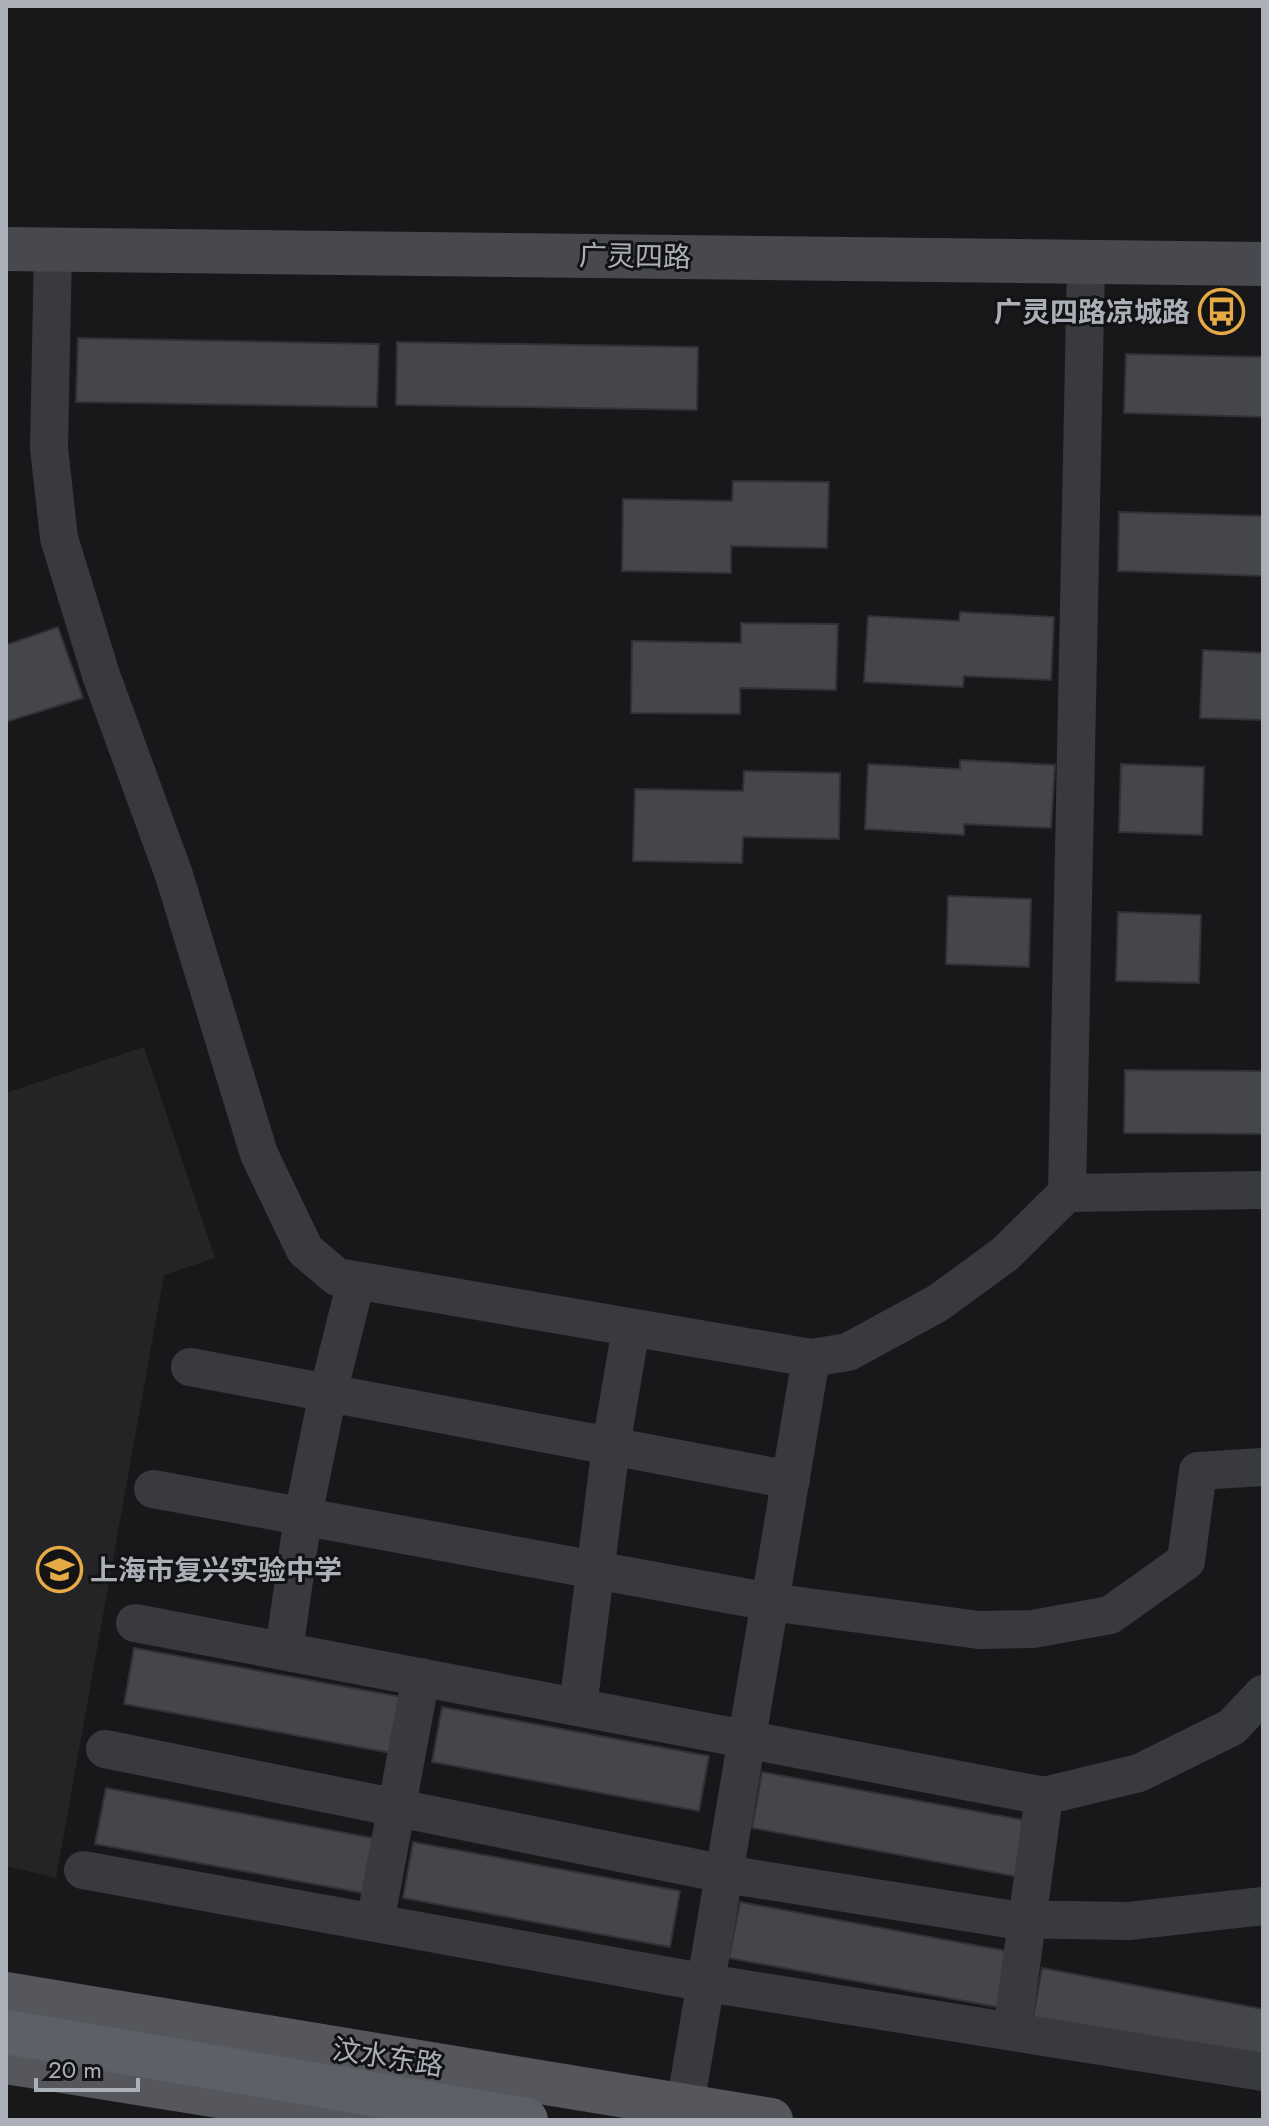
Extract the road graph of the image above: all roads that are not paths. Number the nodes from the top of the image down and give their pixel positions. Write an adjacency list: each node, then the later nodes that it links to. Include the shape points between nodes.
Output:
1 (6, 249): 2 (main road, 广灵四路)
2 (53, 249): 3 (main road, 广灵四路); 7 (street, via 49,448 59,538 101,675 174,875 259,1154 305,1250 337,1277)
3 (1086, 262): 4 (main road, 广灵四路); 6 (street)
4 (1263, 264)
5 (1263, 1190): 6 (street)
6 (1067, 1193): 9 (street, via 1005,1254 938,1303 848,1352)
7 (356, 1281): 8 (street); 11 (street)
8 (631, 1328): 9 (street); 12 (street)
9 (811, 1358): 14 (street)
10 (190, 1367): 11 (street)
11 (328, 1393): 12 (street); 16 (street)
12 (611, 1446): 14 (street); 17 (street)
13 (1263, 1467): 18 (street, via 1198,1471 1186,1561 1110,1615 1033,1629 979,1630)
14 (791, 1480): 18 (street)
15 (153, 1489): 16 (street)
16 (303, 1516): 17 (street); 20 (street)
17 (594, 1570): 18 (street); 23 (street)
18 (770, 1602): 24 (street)
19 (135, 1623): 20 (street)
20 (284, 1651): 21 (street)
21 (421, 1677): 23 (street); 27 (street)
22 (1263, 1694): 26 (street, via 1232,1727 1139,1773)
23 (578, 1707): 24 (street)
24 (748, 1739): 26 (street); 29 (street)
25 (105, 1749): 27 (street)
26 (1044, 1796): 31 (street)
27 (396, 1808): 29 (street); 32 (street)
28 (83, 1870): 32 (street)
29 (725, 1874): 31 (street); 33 (street)
30 (1263, 1906): 31 (street, via 1129,1921)
31 (1029, 1919): 36 (street)
32 (375, 1923): 33 (street)
33 (707, 1983): 36 (street); 41 (street)
34 (6, 1994): 41 (main road, 汶水东路)
35 (6, 2032): 43 (highway)
36 (1012, 2032): 40 (street)
37 (6, 2044): 39 (main road)
38 (6, 2062): 39 (main road)
39 (69, 2071): 42 (main road)
40 (1263, 2072)
41 (685, 2106): 44 (main road, 汶水东路)
42 (369, 2120)
43 (526, 2120)
44 (771, 2120)

